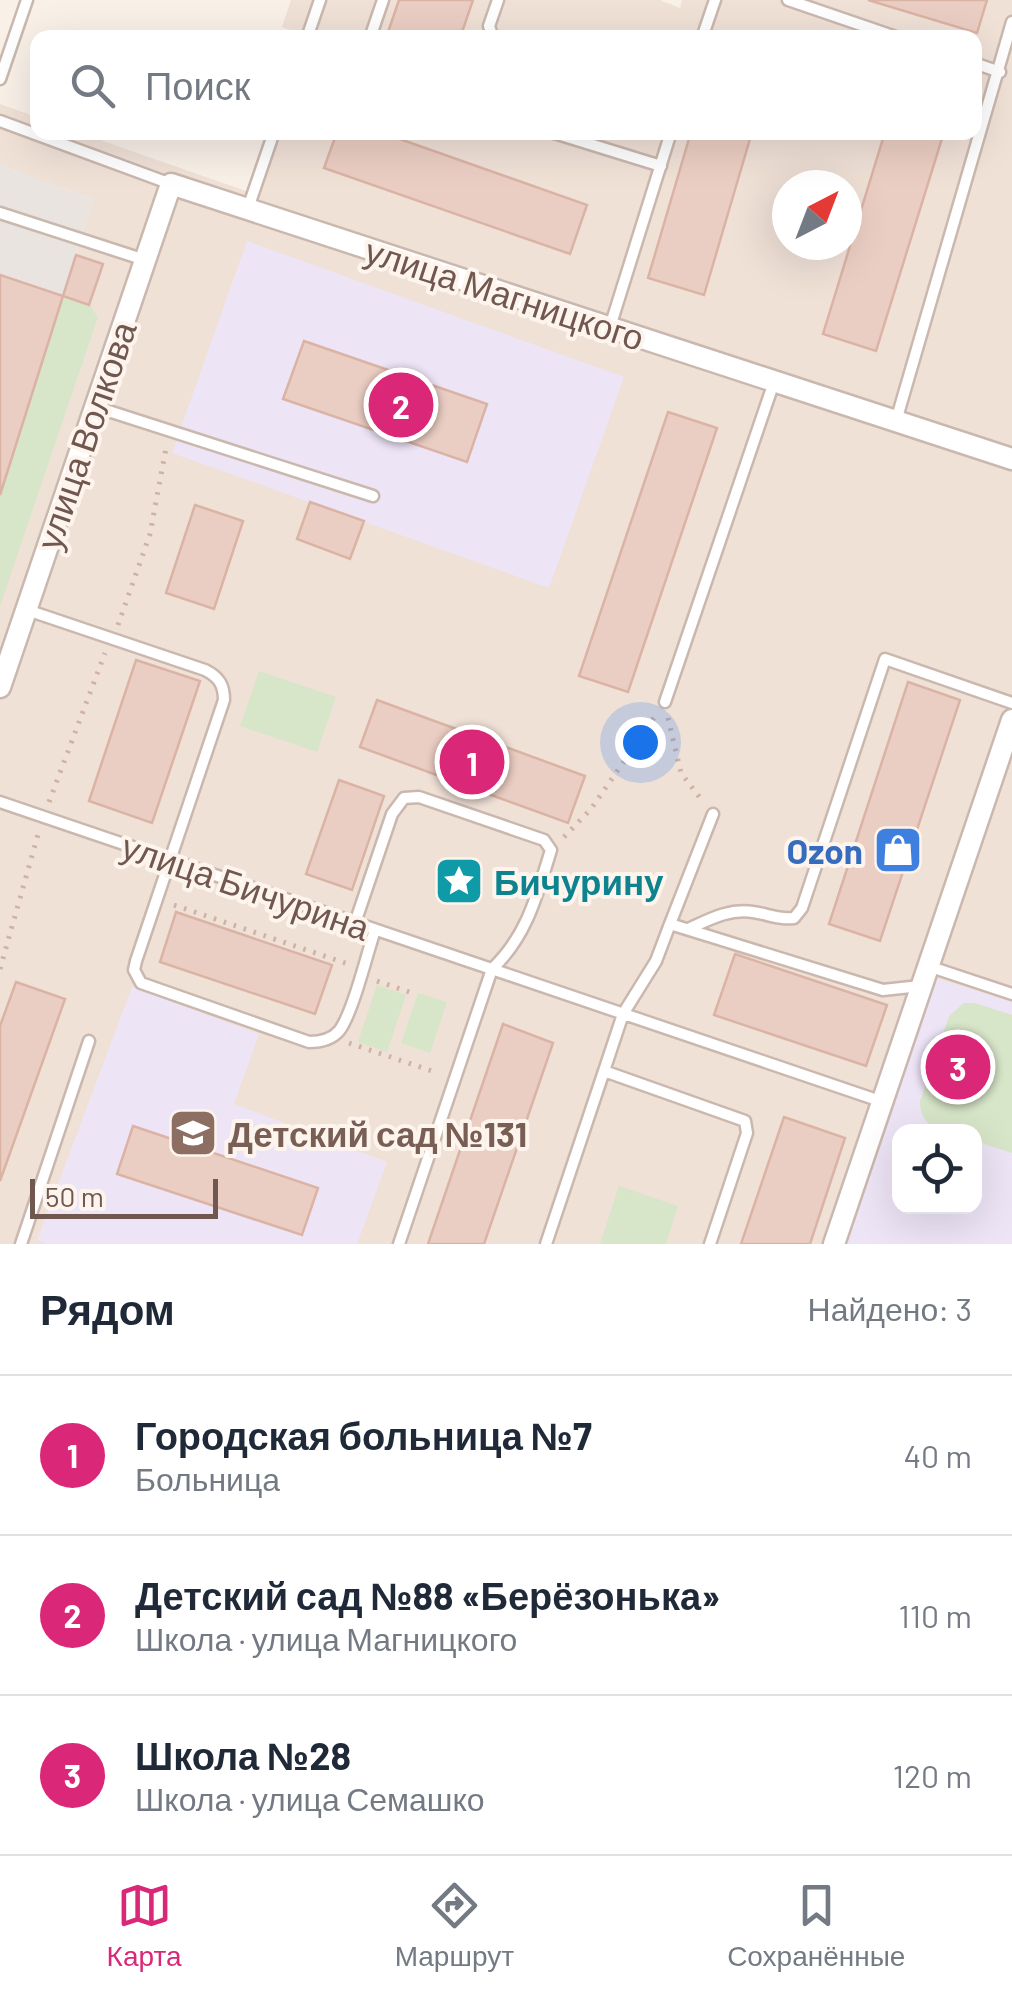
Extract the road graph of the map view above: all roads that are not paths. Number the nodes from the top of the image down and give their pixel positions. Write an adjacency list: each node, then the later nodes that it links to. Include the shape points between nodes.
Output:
1 (28, 0): 15 (lane)
2 (320, 0): 8 (lane)
3 (383, 0): 9 (lane)
4 (498, 0): 10 (lane)
5 (715, 0): 11 (lane)
6 (788, 0): 12 (lane)
7 (1012, 22): 14 (lane)
8 (310, 30)
9 (373, 30)
10 (490, 30)
11 (705, 30)
12 (876, 30)
13 (982, 66): 14 (lane)
14 (1000, 72): 17 (lane)
15 (0, 79)
16 (0, 122): 18 (lane, улица Магницкого)
17 (982, 132)
18 (30, 133)
19 (50, 140): 25 (lane, улица Магницкого)
20 (271, 140): 26 (lane)
21 (577, 140): 24 (lane)
22 (669, 140): 24 (lane)
23 (980, 140): 32 (lane)
24 (661, 166): 29 (lane)
25 (171, 184): 26 (street, улица Магницкого); 28 (street, улица Волкова)
26 (248, 209): 29 (street, улица Магницкого)
27 (0, 213): 28 (lane)
28 (145, 260): 31 (street, улица Волкова)
29 (610, 327): 30 (street, улица Магницкого)
30 (774, 381): 32 (street, улица Магницкого); 37 (lane)
31 (95, 407): 34 (lane); 35 (street, улица Волкова)
32 (896, 421): 33 (street, улица Магницкого)
33 (1012, 459)
34 (372, 496)
35 (26, 610): 36 (street, улица Волкова); 42 (lane, via 220,680 224,700)
36 (0, 687)
37 (664, 702)
38 (1012, 703): 45 (lane, via 885,659 802,908 794,918 779,920 722,913)
39 (1012, 720): 48 (street)
40 (0, 802): 42 (lane, улица Бичурина)
41 (712, 814): 44 (lane)
42 (170, 860): 43 (lane, улица Бичурина); 46 (lane, via 136,961 141,983 309,1042 332,1037 344,1023)
43 (355, 922): 46 (lane, улица Бичурина); 47 (lane, via 392,814 404,798 419,797 544,840 551,850 530,917 512,951)
44 (670, 924): 45 (lane); 50 (lane)
45 (688, 929): 48 (lane, via 883,990)
46 (375, 930): 47 (lane, улица Бичурина)
47 (492, 969): 50 (lane, улица Бичурина); 55 (lane)
48 (924, 976): 49 (lane); 53 (street)
49 (1012, 994)
50 (623, 1014): 52 (lane); 53 (lane, улица Бичурина)
51 (88, 1041): 54 (lane)
52 (604, 1071): 56 (lane); 57 (lane, via 745,1120 747,1134)
53 (883, 1102): 58 (street)
54 (21, 1244)
55 (399, 1244)
56 (546, 1244)
57 (710, 1244)
58 (834, 1244)

